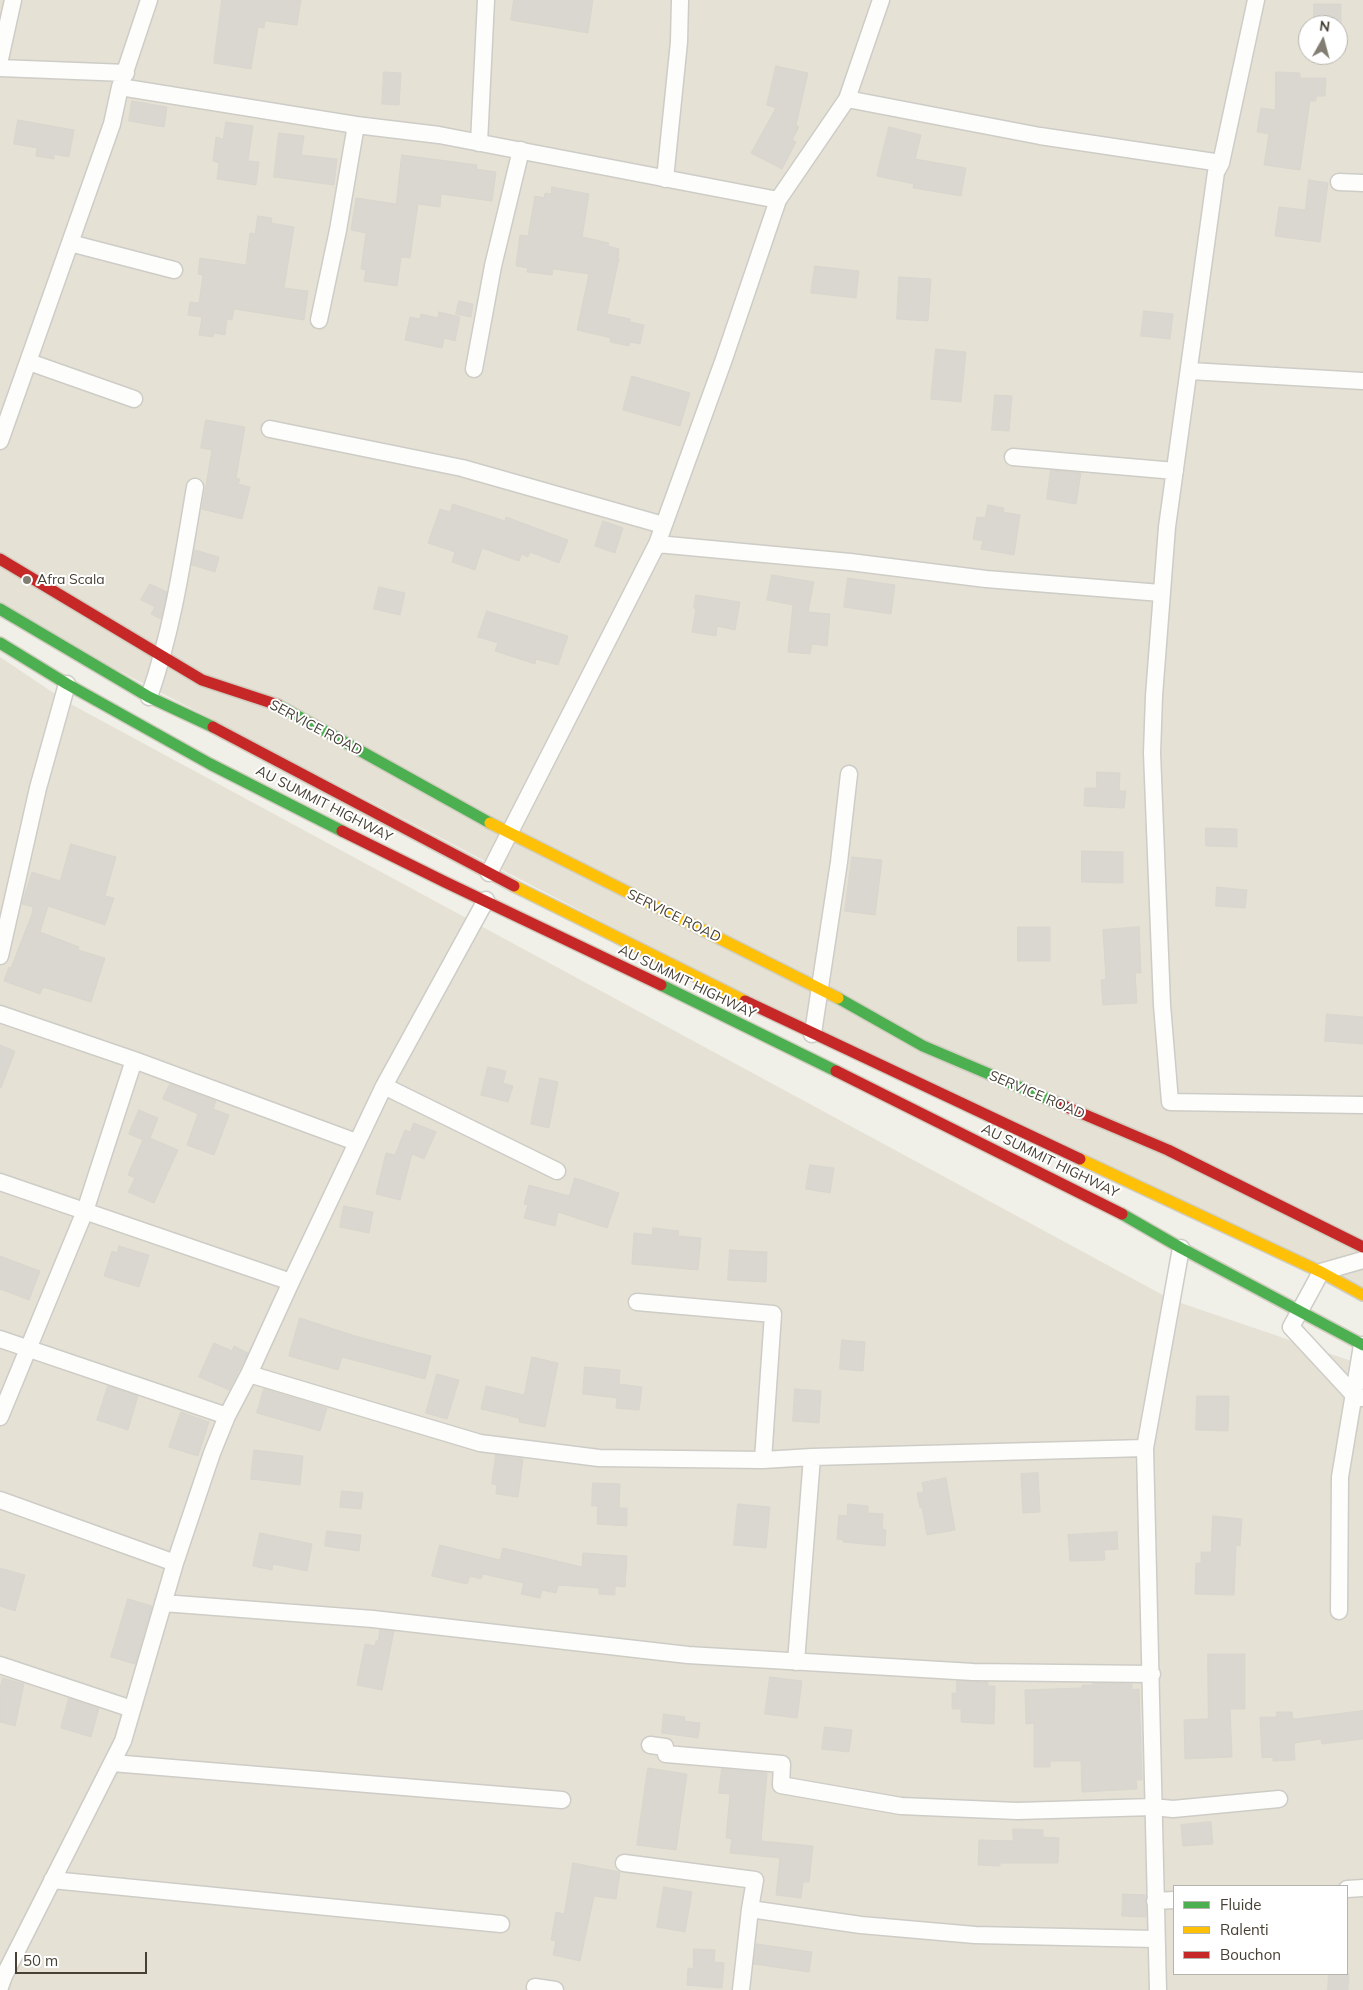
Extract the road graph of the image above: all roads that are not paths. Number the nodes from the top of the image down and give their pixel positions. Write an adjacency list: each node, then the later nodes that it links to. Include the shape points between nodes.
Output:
1 (13, 0): 7 (street)
2 (149, 0): 9 (street)
3 (486, 0): 12 (street)
4 (680, 0): 15 (street, via 679,42)
5 (881, 0): 10 (street)
6 (1256, 0): 14 (street)
7 (0, 59)
8 (0, 68): 9 (street)
9 (123, 80): 11 (street); 19 (street, via 112,124)
10 (847, 99): 14 (street, via 1040,136); 18 (street)
11 (356, 125): 12 (street); 21 (street)
12 (479, 143): 13 (street)
13 (520, 150): 15 (street); 23 (street, via 493,266)
14 (1221, 163): 24 (street, via 1216,172)
15 (665, 179): 18 (street)
16 (1339, 182): 17 (street)
17 (1363, 183)
18 (778, 200): 32 (street)
19 (70, 243): 20 (street); 22 (street)
20 (174, 270)
21 (319, 320)
22 (29, 362): 26 (street); 28 (street)
23 (474, 369)
24 (1190, 371): 25 (street); 30 (street)
25 (1363, 381)
26 (134, 399)
27 (270, 428): 32 (street, via 462,468)
28 (0, 441)
29 (1013, 457): 30 (street)
30 (1175, 471): 35 (street)
31 (195, 487): 38 (street, via 179,586)
32 (663, 525): 33 (street)
33 (658, 544): 35 (street, via 850,562 986,580); 42 (street)
34 (0, 559): 38 (main road, SERVICE ROAD)
35 (1161, 593): 51 (street, via 1152,753 1162,1005 1170,1102)
36 (0, 609): 40 (main road, AU SUMMIT HIGHWAY)
37 (0, 643): 39 (main road, AU SUMMIT HIGHWAY)
38 (162, 658): 40 (street); 42 (main road, SERVICE ROAD, via 202,680 280,706)
39 (67, 684): 44 (main road, AU SUMMIT HIGHWAY, via 210,764); 45 (street, via 38,788)
40 (149, 697): 43 (main road, AU SUMMIT HIGHWAY, via 201,720)
41 (850, 774): 46 (street)
42 (510, 834): 43 (street); 46 (main road, SERVICE ROAD)
43 (489, 873): 48 (main road, AU SUMMIT HIGHWAY)
44 (486, 900): 50 (street); 57 (main road, AU SUMMIT HIGHWAY, via 1109,1206)
45 (0, 956)
46 (820, 988): 48 (street); 56 (main road, SERVICE ROAD, via 922,1046 1168,1150)
47 (0, 1014): 49 (street)
48 (812, 1034): 59 (main road, AU SUMMIT HIGHWAY)
49 (134, 1060): 52 (street); 55 (street)
50 (384, 1086): 52 (street); 53 (street)
51 (1362, 1104)
52 (356, 1142): 60 (street)
53 (557, 1171)
54 (0, 1182): 55 (street)
55 (85, 1211): 60 (street); 66 (street)
56 (1363, 1247)
57 (1181, 1248): 63 (main road, AU SUMMIT HIGHWAY); 71 (street)
58 (1363, 1260): 59 (street)
59 (1321, 1272): 61 (main road, AU SUMMIT HIGHWAY); 63 (street)
60 (290, 1282): 67 (street)
61 (1363, 1295)
62 (637, 1302): 73 (street, via 773,1314)
63 (1301, 1312): 65 (main road, AU SUMMIT HIGHWAY); 68 (street, via 1291,1327)
64 (0, 1339): 66 (street)
65 (1363, 1345): 68 (street)
66 (29, 1349): 69 (street); 70 (street)
67 (250, 1374): 69 (street); 73 (street, via 480,1443 599,1458)
68 (1359, 1397): 77 (street, via 1340,1478)
69 (227, 1416): 75 (street)
70 (0, 1417)
71 (1145, 1448): 72 (street); 80 (street)
72 (812, 1457): 73 (street); 78 (street)
73 (763, 1460)
74 (0, 1500): 75 (street)
75 (174, 1563): 76 (street)
76 (163, 1603): 78 (street, via 373,1619 688,1656); 81 (street)
77 (1339, 1611)
78 (796, 1662): 80 (street, via 973,1672)
79 (0, 1665): 81 (street)
80 (1152, 1674): 86 (street)
81 (132, 1709): 83 (street, via 123,1741)
82 (650, 1745): 86 (street, via 665,1746 666,1754 782,1764 782,1785 901,1806 1017,1811)
83 (112, 1763): 85 (street); 88 (street)
84 (1279, 1799): 86 (street, via 1173,1810)
85 (562, 1800)
86 (1153, 1807): 92 (street)
87 (624, 1863): 93 (street, via 755,1880)
88 (52, 1880): 94 (street); 96 (street)
89 (1363, 1888): 90 (street)
90 (1348, 1889)
91 (1173, 1900): 92 (street)
92 (1155, 1901): 95 (street)
93 (750, 1909): 95 (street, via 860,1925 975,1935); 99 (street)
94 (501, 1924)
95 (1156, 1939): 100 (street)
96 (1, 1979)
97 (535, 1987): 98 (street)
98 (555, 1990)
99 (741, 1990)
100 (1158, 1990)

